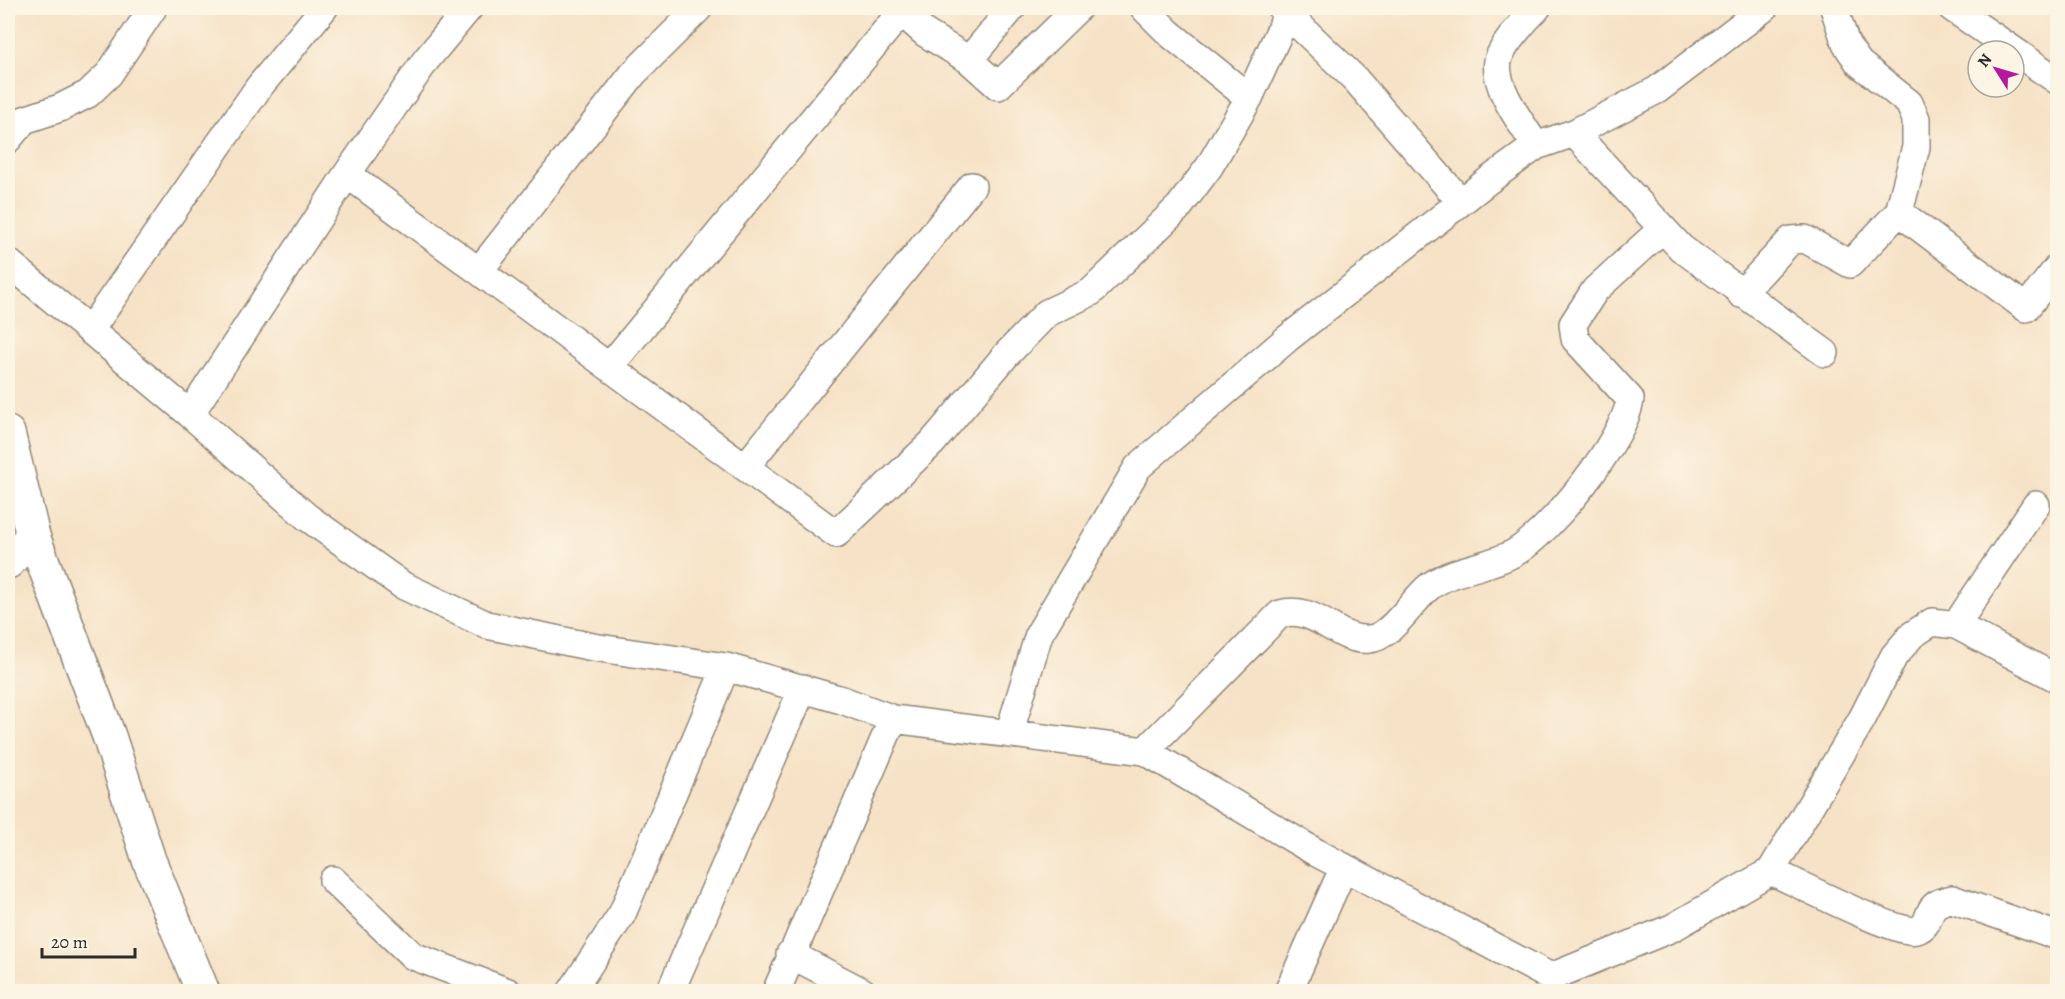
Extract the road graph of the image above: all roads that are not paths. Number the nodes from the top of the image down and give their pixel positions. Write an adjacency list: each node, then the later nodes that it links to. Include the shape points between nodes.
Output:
1 (153, 8): 18 (street, via 108,74 88,94 24,120)
2 (324, 8): 29 (street, via 259,87)
3 (469, 8): 20 (street, via 426,60)
4 (699, 8): 27 (street, via 633,74)
5 (1011, 8): 14 (street)
6 (1078, 8): 14 (street, via 998,87)
7 (1144, 8): 16 (street)
8 (1537, 8): 19 (street, via 1520,25 1498,61 1503,95)
9 (1764, 8): 17 (street, via 1657,90)
10 (1834, 8): 23 (street, via 1846,44 1859,63 1909,104 1916,118 1916,147)
11 (899, 9): 14 (street, via 926,33); 31 (street)
12 (1957, 9): 15 (street)
13 (1288, 10): 16 (street); 22 (street, via 1355,79)
14 (969, 60)
15 (2058, 81)
16 (1249, 98): 34 (street, via 1209,167 1179,207 1091,292 1047,313 932,443 836,534)
17 (1574, 133): 19 (street); 24 (street)
18 (8, 139)
19 (1536, 146): 22 (street)
20 (346, 174): 27 (street); 32 (street)
21 (972, 186): 34 (street)
22 (1461, 201): 43 (street, via 1288,338 1138,467 1039,634)
23 (1899, 212): 26 (street, via 2026,308); 28 (street, via 1850,264 1805,239 1791,240)
24 (1662, 229): 28 (street); 44 (street, via 1595,291 1573,324 1575,339 1630,399 1629,413 1604,455 1563,510 1515,552 1454,573 1429,587 1393,625 1371,639 1354,639 1315,616 1295,610 1280,614)
25 (8, 261): 29 (street)
26 (2058, 267)
27 (479, 271): 31 (street)
28 (1741, 294): 30 (street)
29 (90, 330): 32 (street)
30 (1825, 353)
31 (610, 366): 34 (street)
32 (190, 414): 39 (street, via 307,517 402,585 476,620 593,646)
33 (8, 433): 36 (main road)
34 (746, 466)
35 (2036, 505): 38 (street)
36 (33, 536): 37 (main road); 51 (main road, via 109,736 149,860)
37 (8, 562)
38 (1956, 625): 40 (street); 46 (street, via 1932,622 1912,635 1894,656 1862,719)
39 (726, 667): 41 (street); 53 (street, via 622,914)
40 (2058, 679)
41 (803, 688): 42 (street); 54 (street)
42 (892, 719): 43 (street); 49 (street)
43 (1009, 734): 44 (street)
44 (1145, 751): 45 (street)
45 (1344, 867): 50 (street); 57 (street)
46 (1771, 871): 48 (street, via 1909,932 1926,923 1939,901 1953,898); 50 (street, via 1672,928)
47 (333, 880): 52 (street, via 413,956)
48 (2058, 936)
49 (790, 954): 55 (street); 56 (street)
50 (1555, 984)
51 (203, 992)
52 (508, 992)
53 (571, 992)
54 (670, 992)
55 (776, 992)
56 (863, 992)
57 (1288, 992)

